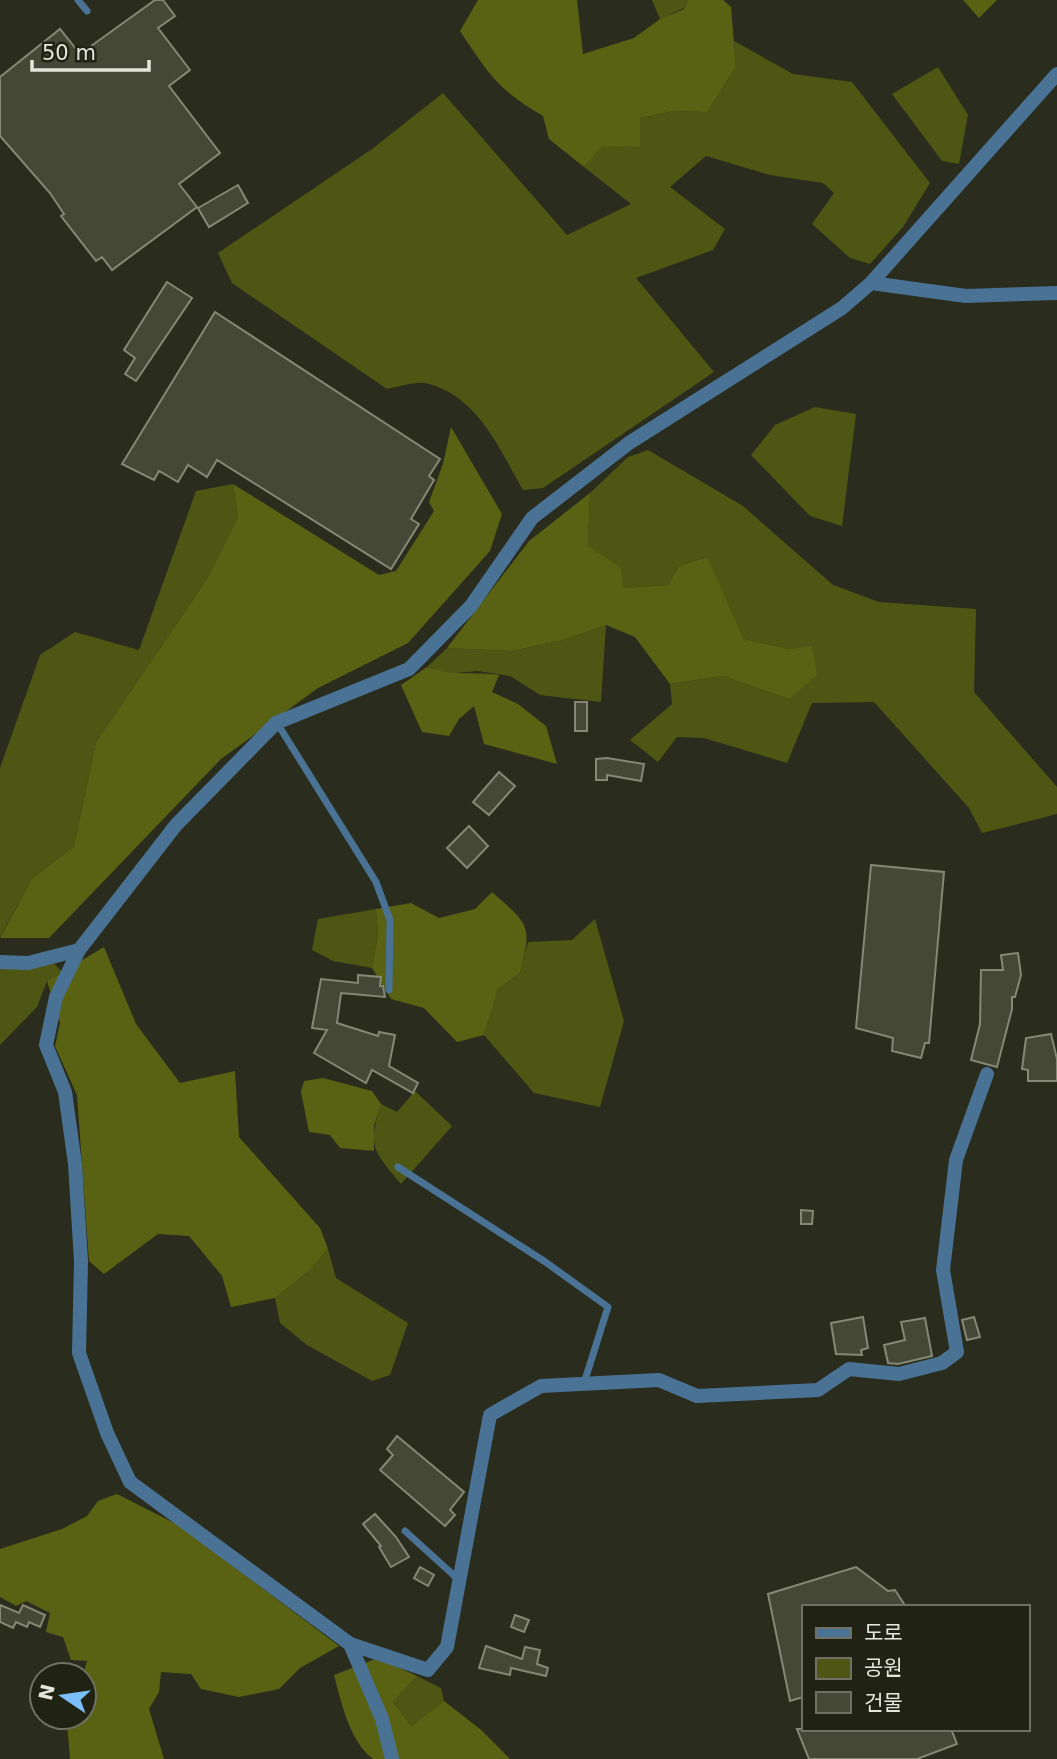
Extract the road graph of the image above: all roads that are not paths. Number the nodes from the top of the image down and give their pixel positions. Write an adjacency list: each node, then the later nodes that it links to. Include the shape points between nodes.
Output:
1 (78, 0): 2 (lane)
2 (87, 11)
3 (1057, 74): 4 (street)
4 (871, 283): 5 (street, via 966,296); 6 (street, via 842,308 629,443 532,518 471,606 408,669)
5 (1057, 293)
6 (276, 723): 7 (street, via 176,825); 9 (lane, via 376,882 390,920)
7 (79, 950): 8 (street, via 28,963); 15 (street, via 56,997 46,1045 65,1092 75,1164 81,1261 79,1353 107,1433 130,1482)
8 (0, 962)
9 (389, 990)
10 (987, 1074): 12 (street, via 956,1160 943,1269 957,1352 942,1363 899,1374 849,1369 818,1390 697,1396 659,1380)
11 (398, 1167): 12 (lane, via 608,1307)
12 (584, 1384): 14 (street, via 541,1385 490,1415)
13 (405, 1531): 14 (lane)
14 (459, 1580): 15 (street, via 447,1647 428,1670)
15 (351, 1644): 16 (street, via 382,1719)
16 (392, 1759)

